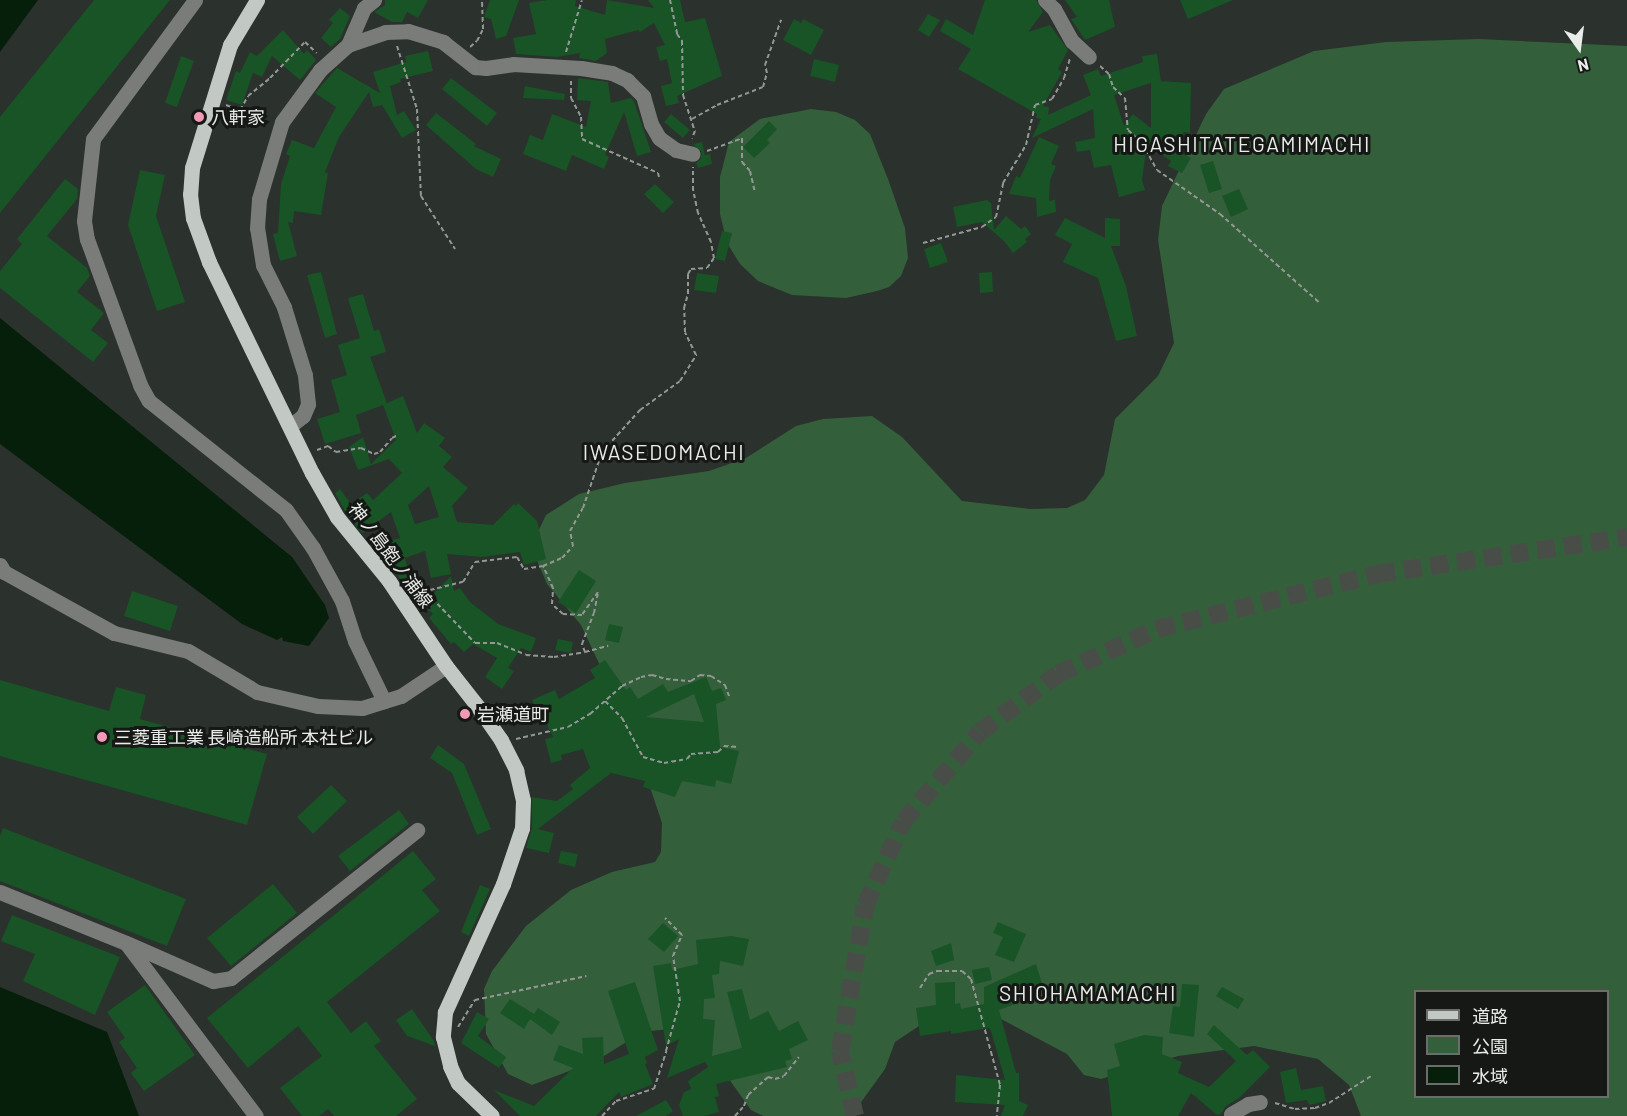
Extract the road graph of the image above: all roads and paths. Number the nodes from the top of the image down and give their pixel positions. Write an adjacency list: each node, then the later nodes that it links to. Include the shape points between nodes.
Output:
1 (195, 0): 35 (street, via 93,139 84,221 87,239 149,401 286,510 313,548 342,601 355,641)
2 (257, 0): 16 (main road, 神ノ島飽ノ浦線, via 230,45)
3 (374, 0): 10 (street, via 364,9)
4 (482, 0): 13 (path, via 483,29)
5 (582, 0): 15 (path, via 566,53)
6 (670, 0): 17 (path, via 682,41 683,95)
7 (1045, 0): 11 (street)
8 (781, 20): 17 (path, via 765,65 763,87)
9 (394, 32): 10 (street); 13 (street, via 434,37); 22 (path, via 417,109 421,196)
10 (348, 45): 14 (street)
11 (1076, 45): 12 (street); 21 (path, via 1052,99 1035,105 1026,145 1003,183 996,217 982,227)
12 (1089, 57): 23 (path, via 1109,74 1113,87 1125,98 1128,130 1143,143 1157,170 1220,214)
13 (460, 58): 15 (street, via 486,69 513,64)
14 (328, 63): 16 (path, via 305,42 248,96 240,111); 24 (street, via 282,122 259,199 258,242 263,265 284,306 305,375 308,404 303,416)
15 (569, 68): 18 (street, via 600,70 627,80 646,100 651,124 659,138 676,150); 19 (path, via 570,93 581,117 582,139 658,173)
16 (213, 100): 24 (main road, 神ノ島飽ノ浦線, via 192,168 193,218 209,262)
17 (692, 119): 18 (path)
18 (693, 155): 20 (path, via 742,138 742,162 750,171); 28 (path, via 693,190 714,258 708,268 691,269 686,281 685,332 696,355 680,381 640,410 602,452 583,508 570,531 573,546 562,558)
19 (659, 177)
20 (755, 192)
21 (923, 243)
22 (455, 249)
23 (1320, 303)
24 (290, 426): 26 (main road, 神ノ島飽ノ浦線)
25 (398, 435): 26 (path, via 374,454 361,448 336,452 328,446)
26 (303, 454): 33 (main road, 神ノ島飽ノ浦線, via 337,517 389,581)
27 (0, 565): 35 (street, via 4,572 114,633 188,651 257,692 318,706 362,708)
28 (543, 566): 29 (path, via 524,569 517,557 475,562 463,582); 32 (path, via 553,588 552,604 563,615 582,615 598,592 582,644)
29 (427, 593): 30 (path); 32 (path, via 475,643 497,643 526,655 554,657)
30 (418, 600)
31 (608, 646): 32 (path)
32 (585, 652)
33 (446, 666): 35 (street, via 401,696); 37 (main road, 神ノ島飽ノ浦線)
34 (729, 696): 36 (path, via 725,685 711,676 700,675 691,681 652,675 630,681)
35 (384, 701)
36 (605, 701): 37 (path, via 568,728); 38 (path, via 622,718 643,757 664,763 687,759 691,754 718,752 724,746)
37 (501, 740): 51 (main road, 神ノ島飽ノ浦線, via 521,786 522,828 503,884 445,1012 443,1038 459,1083)
38 (738, 747)
39 (417, 830): 42 (street, via 231,978 213,981)
40 (0, 892): 42 (street)
41 (665, 918): 52 (path, via 682,935 673,956 680,1001 654,1089 616,1101)
42 (126, 943): 50 (street)
43 (586, 976): 45 (path, via 475,1000)
44 (920, 988): 54 (path, via 929,974 937,971 962,971 971,979 1000,1085)
45 (455, 1031)
46 (799, 1057): 53 (path, via 784,1076 768,1077 748,1095)
47 (1371, 1076): 48 (path, via 1315,1108 1295,1109)
48 (1260, 1102): 49 (street)
49 (1231, 1114)
50 (256, 1116)
51 (492, 1116)
52 (602, 1116)
53 (735, 1116)
54 (997, 1116)

